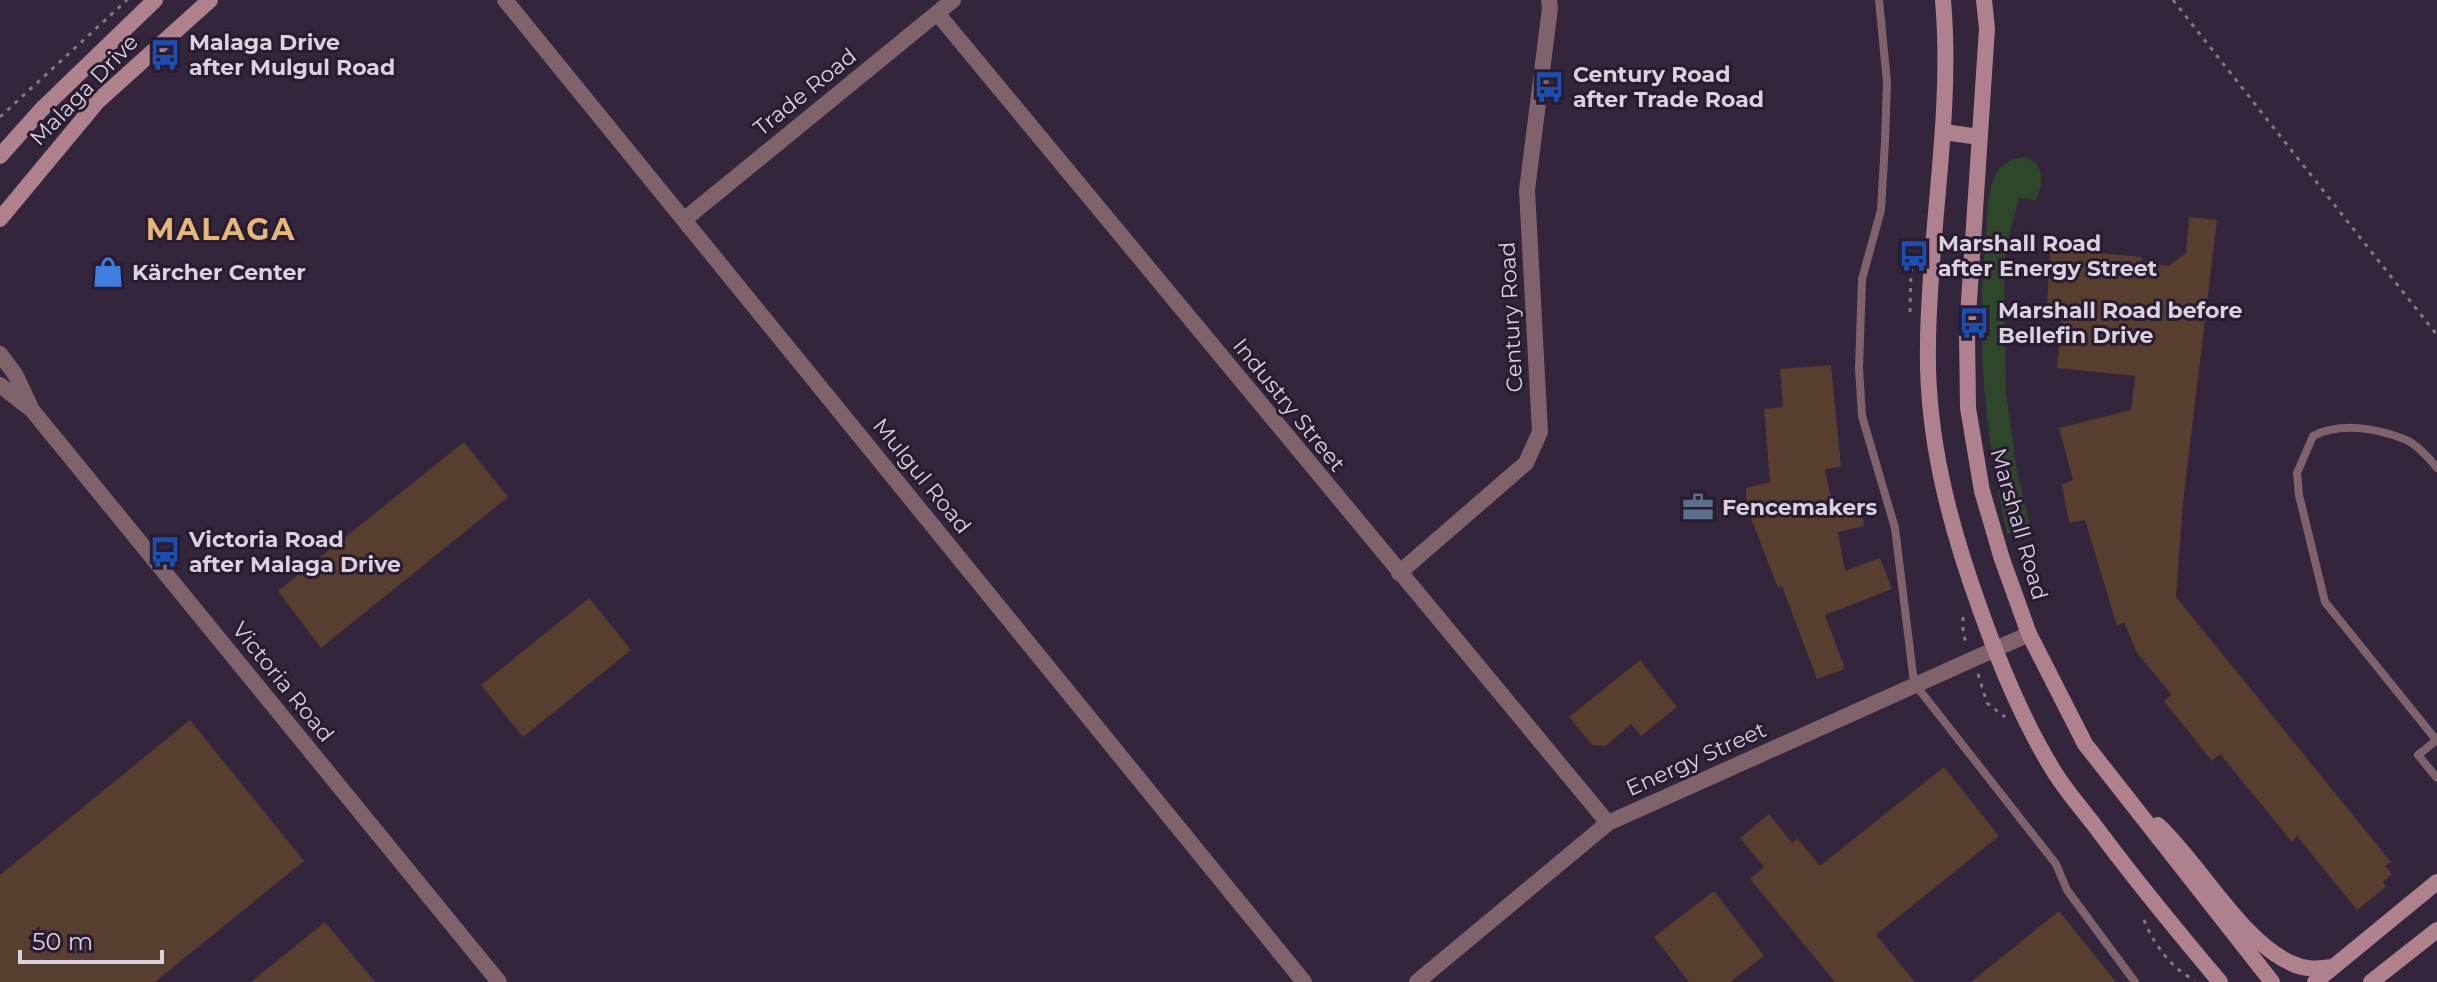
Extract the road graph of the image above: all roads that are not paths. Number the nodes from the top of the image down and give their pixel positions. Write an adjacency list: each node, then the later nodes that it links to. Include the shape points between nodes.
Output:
1 (155, 0): 12 (main road, Malaga Drive)
2 (210, 0): 13 (main road, Malaga Drive, via 98,101)
3 (953, 0): 9 (street, Trade Road)
4 (1549, 0): 19 (street, Century Road, via 1527,190 1540,432 1526,463)
5 (1879, 0): 22 (lane, via 1887,82 1885,142 1881,210 1862,279 1859,368 1862,416 1895,528)
6 (1943, 0): 10 (main road)
7 (1984, 0): 11 (main road, Marshall Road, via 1987,28)
8 (507, 1): 14 (street, Mulgul Road)
9 (937, 13): 14 (street, Trade Road); 19 (street, Industry Street)
10 (1944, 132): 11 (main road); 21 (main road, via 1927,344 1930,410 1942,487)
11 (1979, 137): 20 (main road, Marshall Road, via 1967,332 1968,408 1982,491)
12 (0, 156)
13 (0, 219)
14 (685, 219): 32 (street, Mulgul Road)
15 (0, 354): 17 (street, Victoria Road)
16 (0, 386): 17 (street, Victoria Road)
17 (32, 410): 31 (street, Victoria Road)
18 (2437, 468): 23 (lane, via 2407,440 2337,428 2313,436 2297,473 2325,602)
19 (1399, 573): 26 (street, Industry Street)
20 (2029, 634): 21 (street, Energy Street); 25 (main road, Marshall Road, via 2085,744)
21 (1994, 651): 22 (street, Energy Street); 35 (main road, via 2055,773)
22 (1914, 683): 26 (street, Energy Street); 34 (lane, via 2056,864 2067,890)
23 (2437, 741): 24 (lane, via 2418,755)
24 (2437, 778)
25 (2121, 792): 29 (main road, via 2179,845 2257,942 2292,964); 36 (main road, Marshall Road)
26 (1608, 823): 33 (street, Energy Street)
27 (2437, 882): 29 (main road)
28 (2437, 930): 30 (main road)
29 (2333, 967): 37 (main road)
30 (2377, 979)
31 (499, 982)
32 (1304, 982)
33 (1417, 982)
34 (2135, 982)
35 (2220, 982)
36 (2272, 982)
37 (2315, 982)

